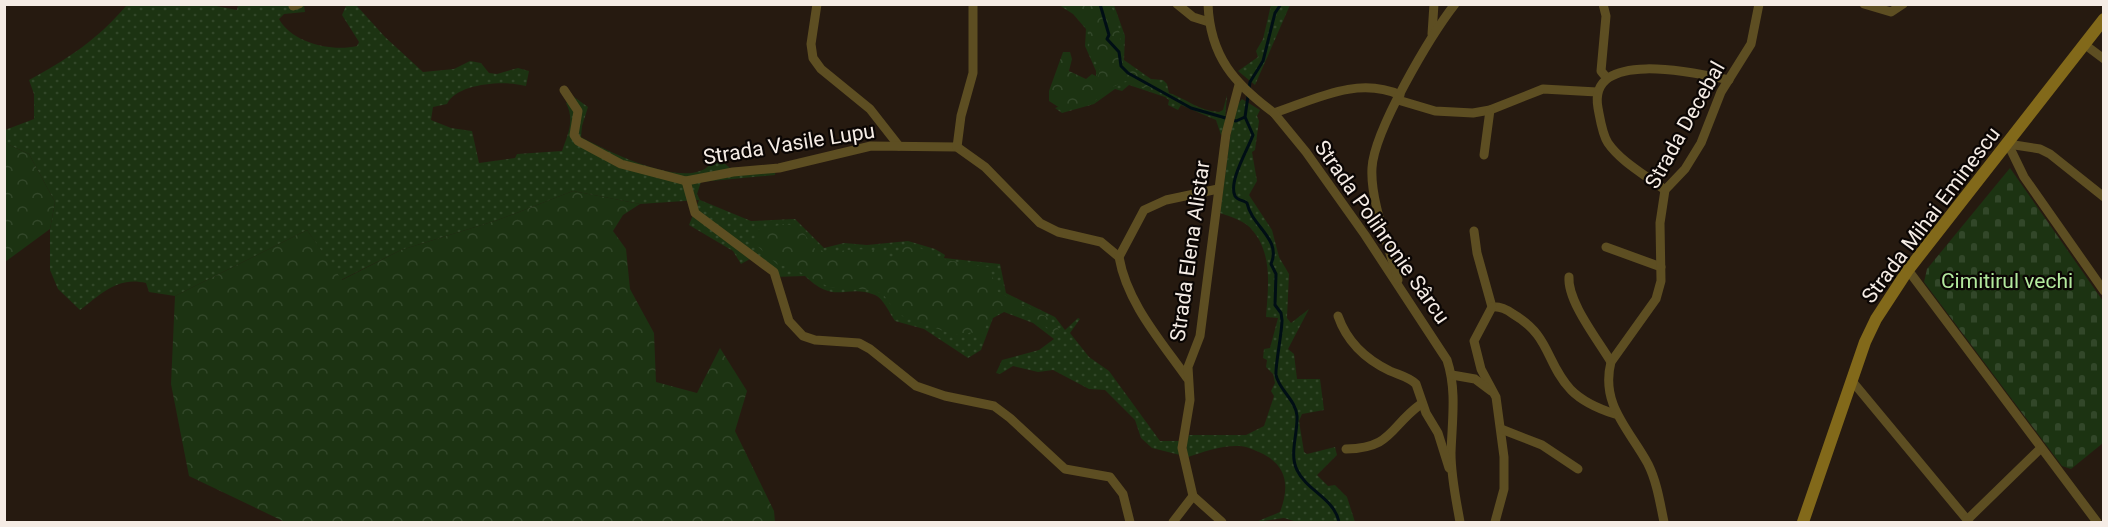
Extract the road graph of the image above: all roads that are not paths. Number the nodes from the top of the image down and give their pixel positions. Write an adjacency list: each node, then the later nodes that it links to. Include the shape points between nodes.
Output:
1 (817, 4): 25 (street, via 811,44 813,58 870,109)
2 (973, 4): 26 (street, via 973,73)
3 (1177, 4): 12 (street, via 1193,17)
4 (1208, 4): 12 (street)
5 (1434, 4): 13 (street)
6 (1455, 4): 13 (street)
7 (1604, 4): 16 (street, via 1601,70)
8 (1759, 4): 17 (street, Strada Decebal, via 1751,44)
9 (1864, 4): 10 (street, via 1891,12)
10 (1903, 4)
11 (2103, 19): 14 (main road, Strada Mihai Eminescu)
12 (1209, 22): 18 (street, via 1218,51)
13 (1432, 37): 21 (street)
14 (2084, 44): 15 (street); 24 (main road, Strada Mihai Eminescu)
15 (2103, 59)
16 (1606, 77): 17 (street, via 1636,69); 20 (street)
17 (1729, 80): 30 (street, Strada Decebal, via 1720,92 1701,143 1685,169)
18 (1239, 86): 23 (street, Strada Polihronie Sârcu); 29 (street, Strada Elena Alistar, via 1229,113)
19 (564, 90): 28 (street, Strada Vasile Lupu, via 578,111 574,135 578,141 621,164)
20 (1597, 92): 22 (street, via 1543,89); 30 (street, via 1607,142)
21 (1399, 98): 22 (street, via 1435,111); 23 (street, via 1380,88 1342,89); 38 (street, via 1378,140 1372,167 1374,197)
22 (1490, 110): 27 (street)
23 (1274, 113): 38 (street, Strada Polihronie Sârcu, via 1306,152)
24 (2008, 144): 31 (street, via 2050,154); 36 (main road, Strada Mihai Eminescu); 39 (street, via 2024,177)
25 (899, 146): 26 (street, Strada Vasile Lupu); 28 (street, Strada Vasile Lupu, via 871,146 779,168)
26 (957, 147): 34 (street, via 986,166 1040,224 1101,242)
27 (1484, 155)
28 (686, 181): 56 (street, Strada Vasile Lupu, via 695,213 774,272 789,321 803,336 859,343 916,386 994,406 1065,469 1110,477 1123,494)
29 (1218, 189): 34 (street, via 1166,200 1144,210); 44 (street, Strada Elena Alistar, via 1202,322)
30 (1665, 190): 35 (street, Strada Decebal, via 1660,223)
31 (2103, 197)
32 (1474, 231): 40 (street)
33 (1606, 247): 35 (street)
34 (1119, 257): 44 (street, via 1122,273 1147,322)
35 (1661, 267): 42 (street, Strada Decebal, via 1656,299)
36 (1908, 270): 45 (main road, Strada Mihai Eminescu, via 1864,342); 50 (street)
37 (1569, 277): 42 (street, via 1573,300)
38 (1401, 291): 43 (street, Strada Polihronie Sârcu, via 1447,360)
39 (2103, 291)
40 (1492, 307): 46 (street, via 1474,341 1481,369); 48 (street, via 1507,310 1532,326 1571,390 1598,409)
41 (1338, 316): 47 (street, Strada Polihronie Sârcu, via 1354,346 1380,366 1412,380)
42 (1611, 362): 48 (street, via 1609,385)
43 (1452, 375): 46 (street, via 1475,379); 53 (street, Strada Polihronie Sârcu)
44 (1187, 378): 54 (street, Strada Elena Alistar, via 1190,400 1182,448)
45 (1852, 381): 55 (street); 62 (main road, Strada Mihai Eminescu)
46 (1496, 397): 49 (street)
47 (1421, 404): 51 (street, via 1389,438 1372,446); 53 (street, Strada Polihronie Sârcu, via 1438,433)
48 (1615, 414): 61 (street, via 1647,463)
49 (1501, 429): 52 (street, via 1542,445); 60 (street, via 1504,489)
50 (2041, 448): 55 (street); 63 (street)
51 (1346, 449)
52 (1578, 469)
53 (1452, 476): 59 (street, Strada Polihronie Sârcu)
54 (1193, 496): 57 (street); 58 (street)
55 (1968, 521)
56 (1130, 522)
57 (1173, 522)
58 (1222, 522)
59 (1460, 522)
60 (1495, 522)
61 (1664, 522)
62 (1803, 522)
63 (2097, 522)

